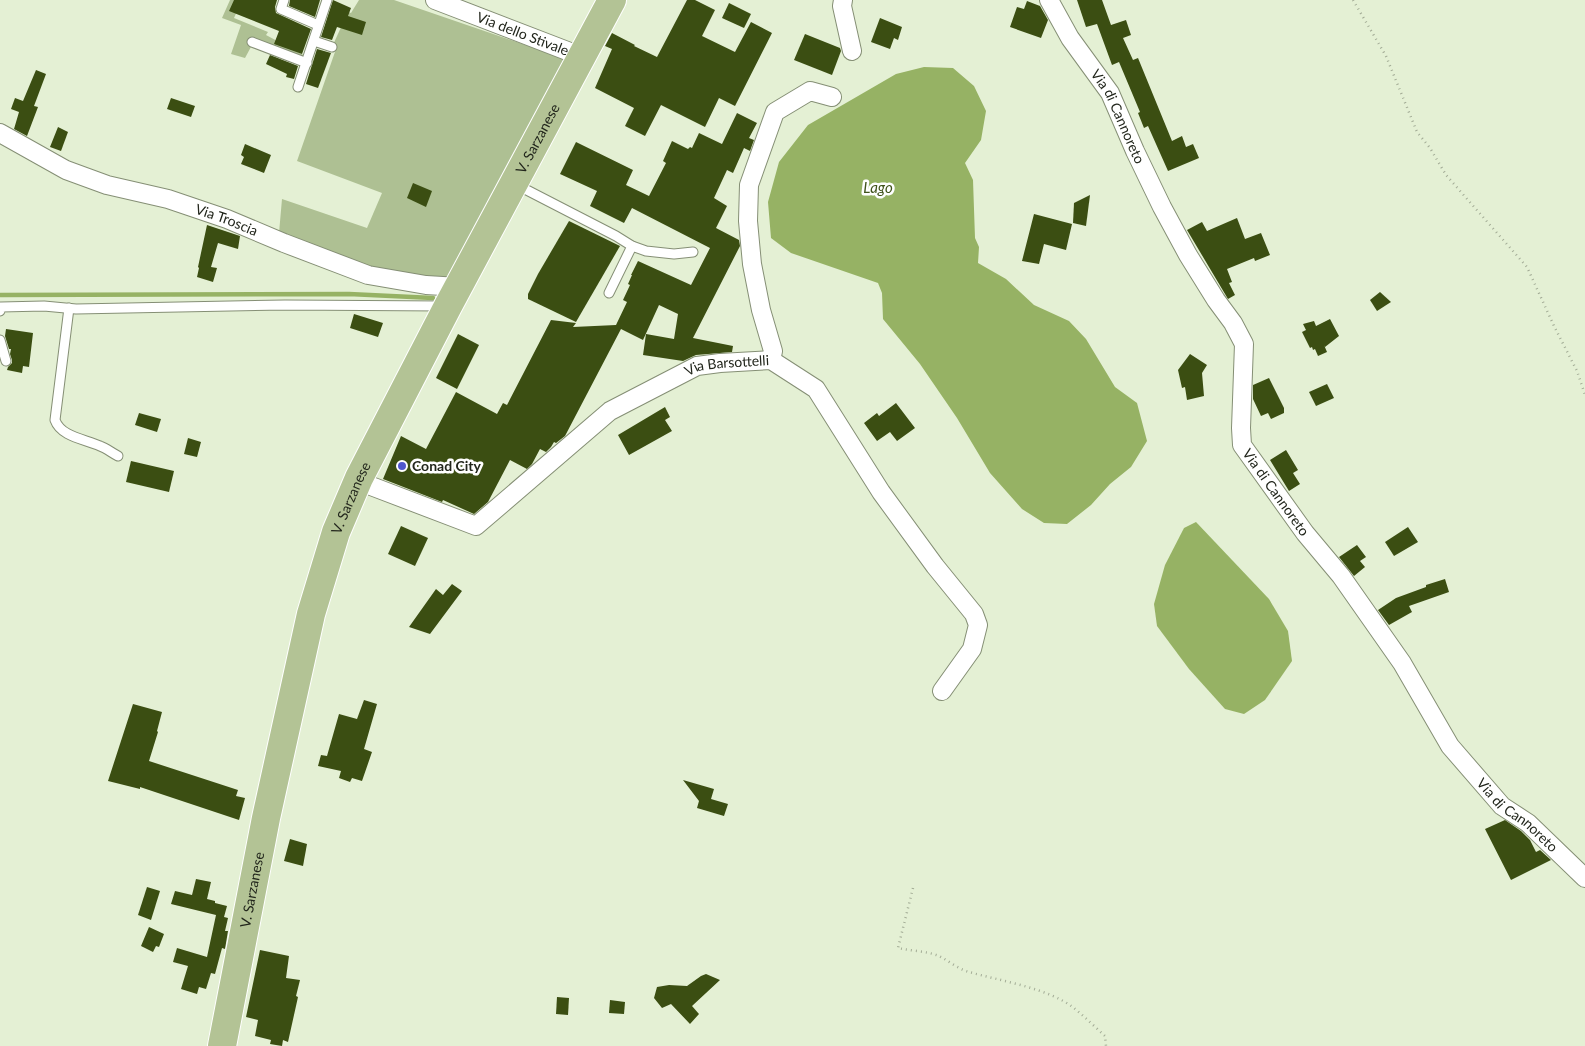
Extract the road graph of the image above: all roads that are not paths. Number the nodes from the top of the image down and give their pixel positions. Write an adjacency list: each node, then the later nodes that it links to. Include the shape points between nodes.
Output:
1 (284, 0): 7 (lane, via 281,9)
2 (327, 0): 7 (lane)
3 (435, 0): 12 (street, Via dello Stivale)
4 (612, 0): 12 (main road, V. Sarzanese)
5 (843, 0): 11 (street)
6 (1049, 0): 30 (street, Via di Cannoreto, via 1070,38 1110,93 1166,215 1244,344 1242,445 1402,663 1450,746 1502,806 1528,824)
7 (318, 25): 8 (lane)
8 (314, 41): 10 (lane); 13 (lane)
9 (252, 42): 13 (lane)
10 (332, 47)
11 (852, 51)
12 (583, 57): 17 (main road, V. Sarzanese)
13 (306, 63): 14 (lane)
14 (298, 87)
15 (832, 97): 25 (street, via 810,91 775,112 749,185 752,264 773,351)
16 (0, 133): 21 (street, Via Troscia, via 66,170 107,185 168,199 368,274 426,285)
17 (514, 184): 18 (lane); 21 (main road, V. Sarzanese)
18 (632, 246): 19 (lane, via 674,254); 20 (lane)
19 (693, 252)
20 (609, 293)
21 (454, 297): 22 (lane, via 285,305); 28 (main road, V. Sarzanese)
22 (70, 308): 23 (lane, via 1,307); 27 (lane, via 55,420 63,432 102,446)
23 (0, 310)
24 (0, 340): 26 (lane)
25 (771, 360): 28 (street, Via Barsottelli, via 697,366 610,411 476,526 371,486); 29 (street, Via Barsottelli, via 816,389 881,492 974,614 978,625 972,649)
26 (6, 361)
27 (118, 456)
28 (359, 478): 31 (main road, V. Sarzanese, via 336,532 311,614 266,818)
29 (942, 691)
30 (1585, 878)
31 (222, 1046)

